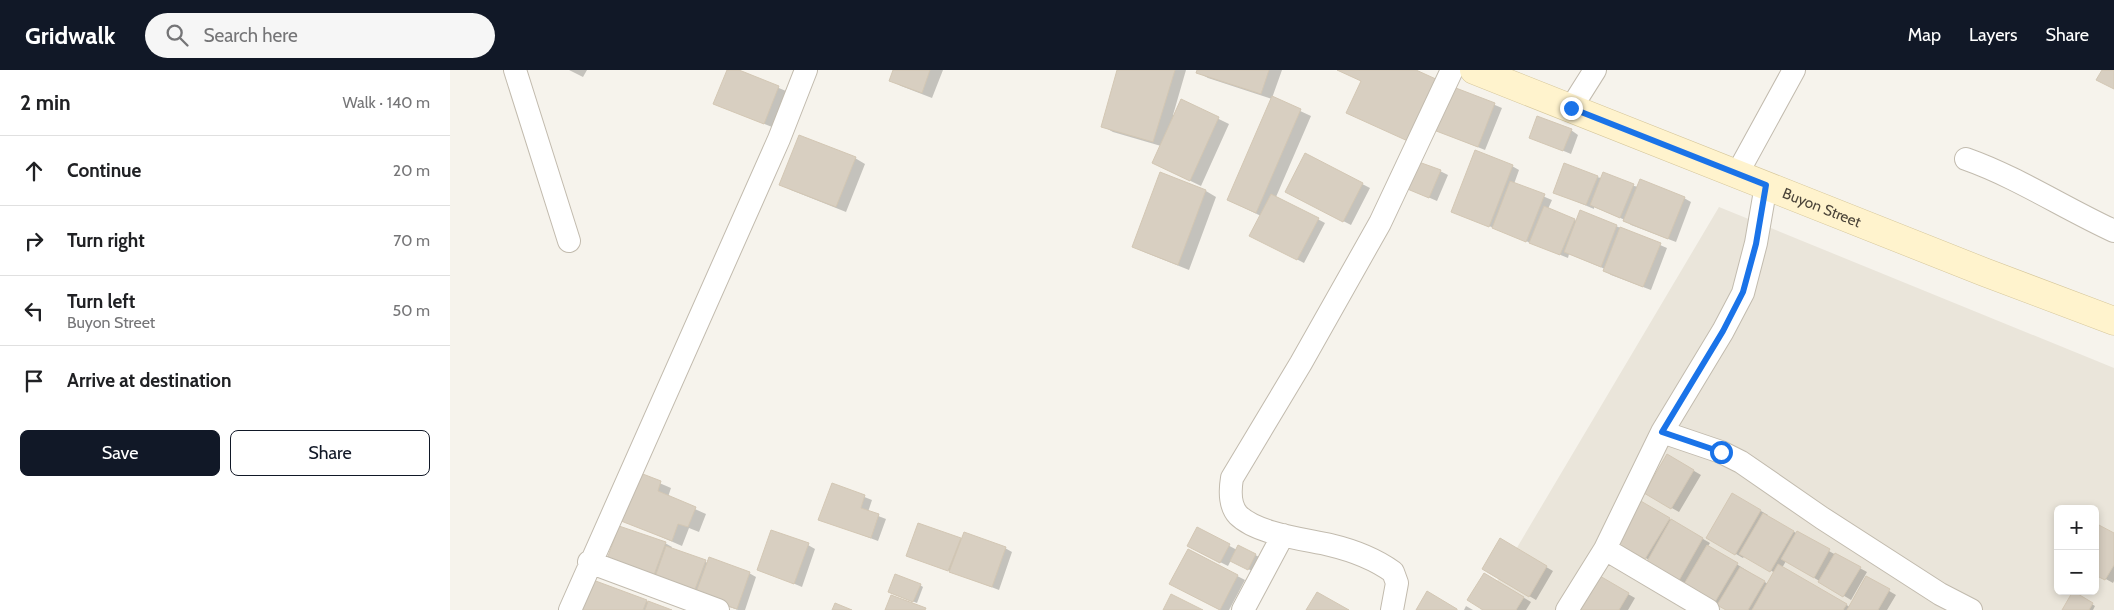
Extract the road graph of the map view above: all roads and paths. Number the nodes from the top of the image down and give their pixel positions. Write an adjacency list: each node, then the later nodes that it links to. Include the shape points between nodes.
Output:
1 (515, 70): 12 (street)
2 (806, 70): 17 (street, via 772,157)
3 (1452, 70): 15 (street, via 1380,223 1232,478 1231,500 1236,513 1246,522)
4 (1474, 70): 7 (main road, Buyon Street)
5 (1596, 70): 7 (street)
6 (1794, 70): 9 (street)
7 (1571, 108): 9 (main road, Buyon Street)
8 (1966, 159): 11 (street, via 1992,168)
9 (1737, 174): 10 (main road, Buyon Street)
10 (1766, 185): 13 (main road, Buyon Street); 14 (street, via 1756,244 1743,292)
11 (2114, 231)
12 (569, 241)
13 (2114, 321)
14 (1662, 432): 16 (street); 24 (street, via 1741,462 1830,524)
15 (1283, 535): 20 (street); 21 (street, via 1331,545 1371,559 1394,572 1397,583)
16 (1605, 549): 22 (street); 23 (street)
17 (589, 562): 18 (street); 19 (street)
18 (570, 610)
19 (718, 610)
20 (1243, 610)
21 (1392, 610)
22 (1567, 610)
23 (1708, 610)
24 (1971, 610)

